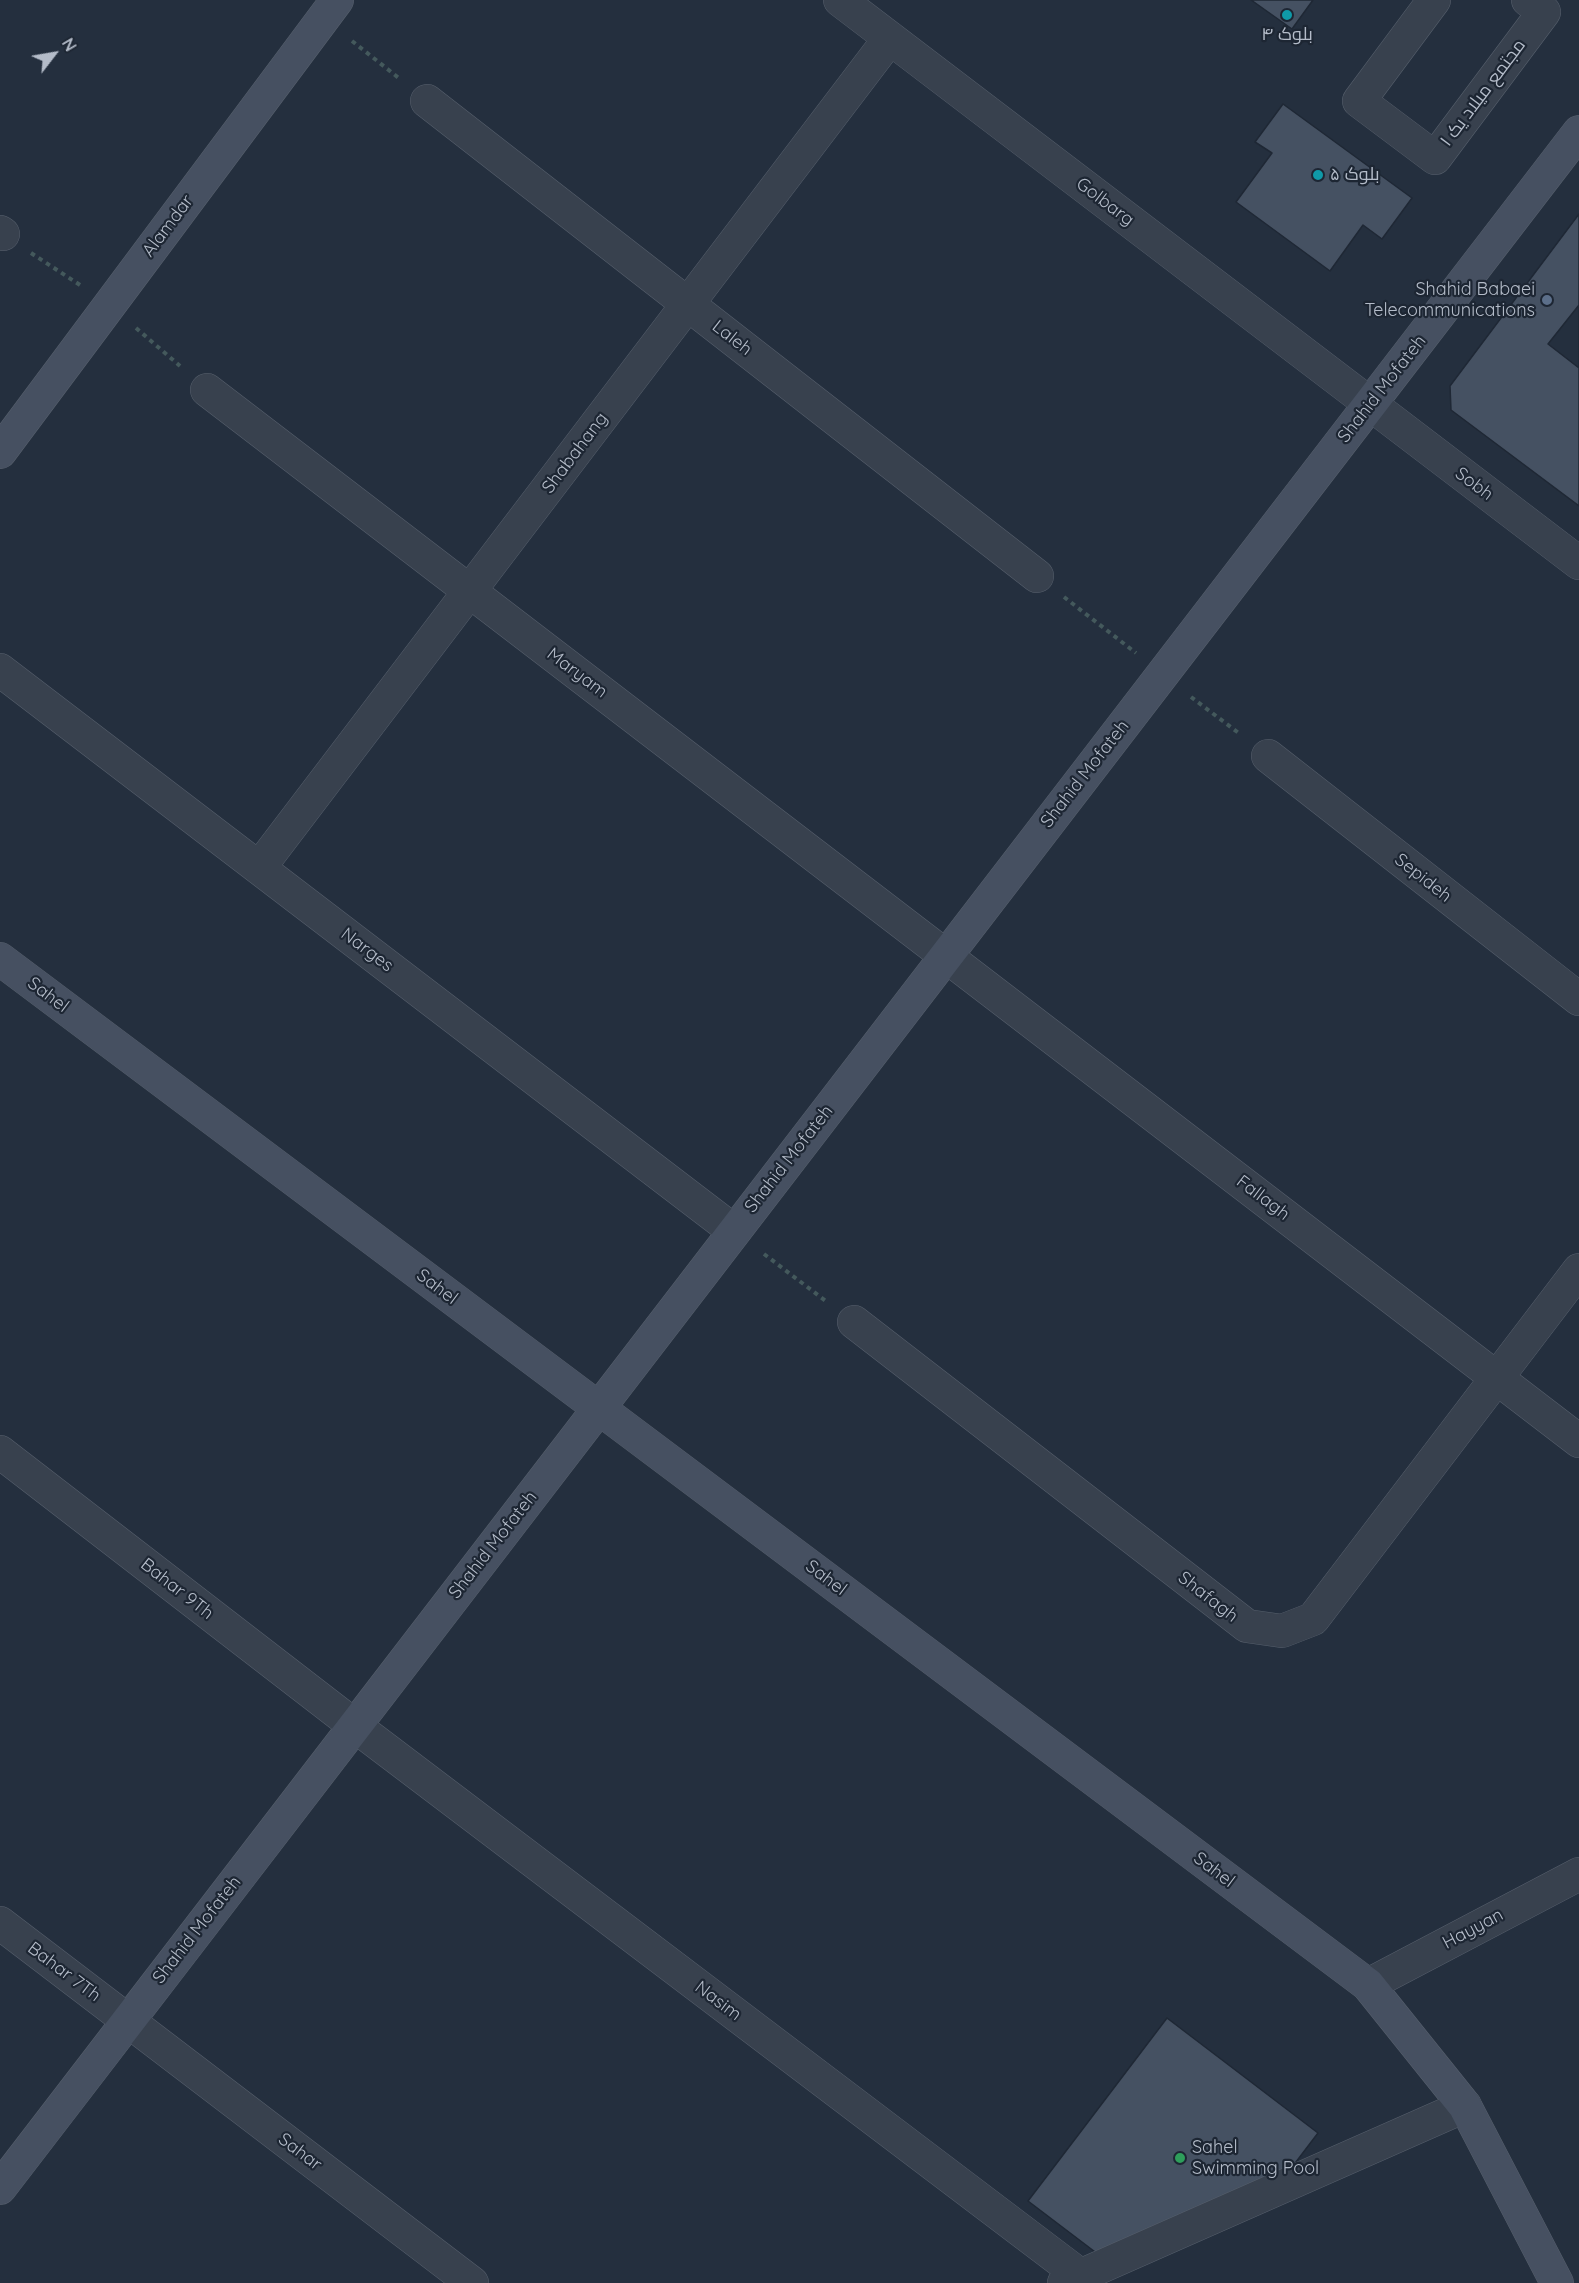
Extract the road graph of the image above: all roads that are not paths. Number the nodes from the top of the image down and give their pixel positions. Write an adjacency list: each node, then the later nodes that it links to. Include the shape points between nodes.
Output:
1 (840, 0): 5 (street, Golbarg)
2 (1434, 0): 3 (street, مجتمع میلاد یک ۱, via 1359,101 1435,158 1544,12)
3 (1528, 0)
4 (330, 9): 11 (street, Alamdar)
5 (890, 38): 8 (street, Shabahang); 10 (street, Golbarg)
6 (428, 100): 8 (street, Laleh)
7 (1579, 132): 10 (street, Shahid Mofateh)
8 (688, 304): 13 (street, Laleh); 14 (street, Shabahang)
9 (207, 390): 14 (street, Maryam)
10 (1369, 405): 12 (street, Sobh); 18 (street, Shahid Mofateh)
11 (0, 452)
12 (1579, 563)
13 (1037, 576)
14 (470, 591): 17 (street, Shabahang); 18 (street, Maryam)
15 (0, 670): 17 (street, Narges)
16 (1268, 756): 20 (street, Sepideh)
17 (260, 868): 21 (street, Narges)
18 (946, 955): 21 (street, Shahid Mofateh); 24 (street, Fallagh)
19 (0, 959): 25 (street, Sahel)
20 (1579, 999)
21 (734, 1231): 25 (street, Shahid Mofateh)
22 (1579, 1270): 24 (street, Shafagh)
23 (854, 1322): 24 (street, Shafagh, via 1246,1626 1282,1631 1314,1619)
24 (1497, 1378): 26 (street, Fallagh)
25 (599, 1408): 28 (street, Shahid Mofateh); 31 (street, Sahel)
26 (1579, 1441)
27 (0, 1452): 28 (street, Bahar 9Th)
28 (355, 1726): 32 (street, Shahid Mofateh); 35 (street, Nasim)
29 (1579, 1874): 31 (street, Hayyan)
30 (0, 1923): 32 (street, Bahar 7Th)
31 (1368, 1985): 33 (street, Sahel)
32 (128, 2021): 34 (street, Shahid Mofateh); 36 (street, Sahar)
33 (1464, 2106): 35 (street); 37 (street, Sahel)
34 (0, 2188)
35 (1072, 2280)
36 (472, 2283)
37 (1557, 2283)

